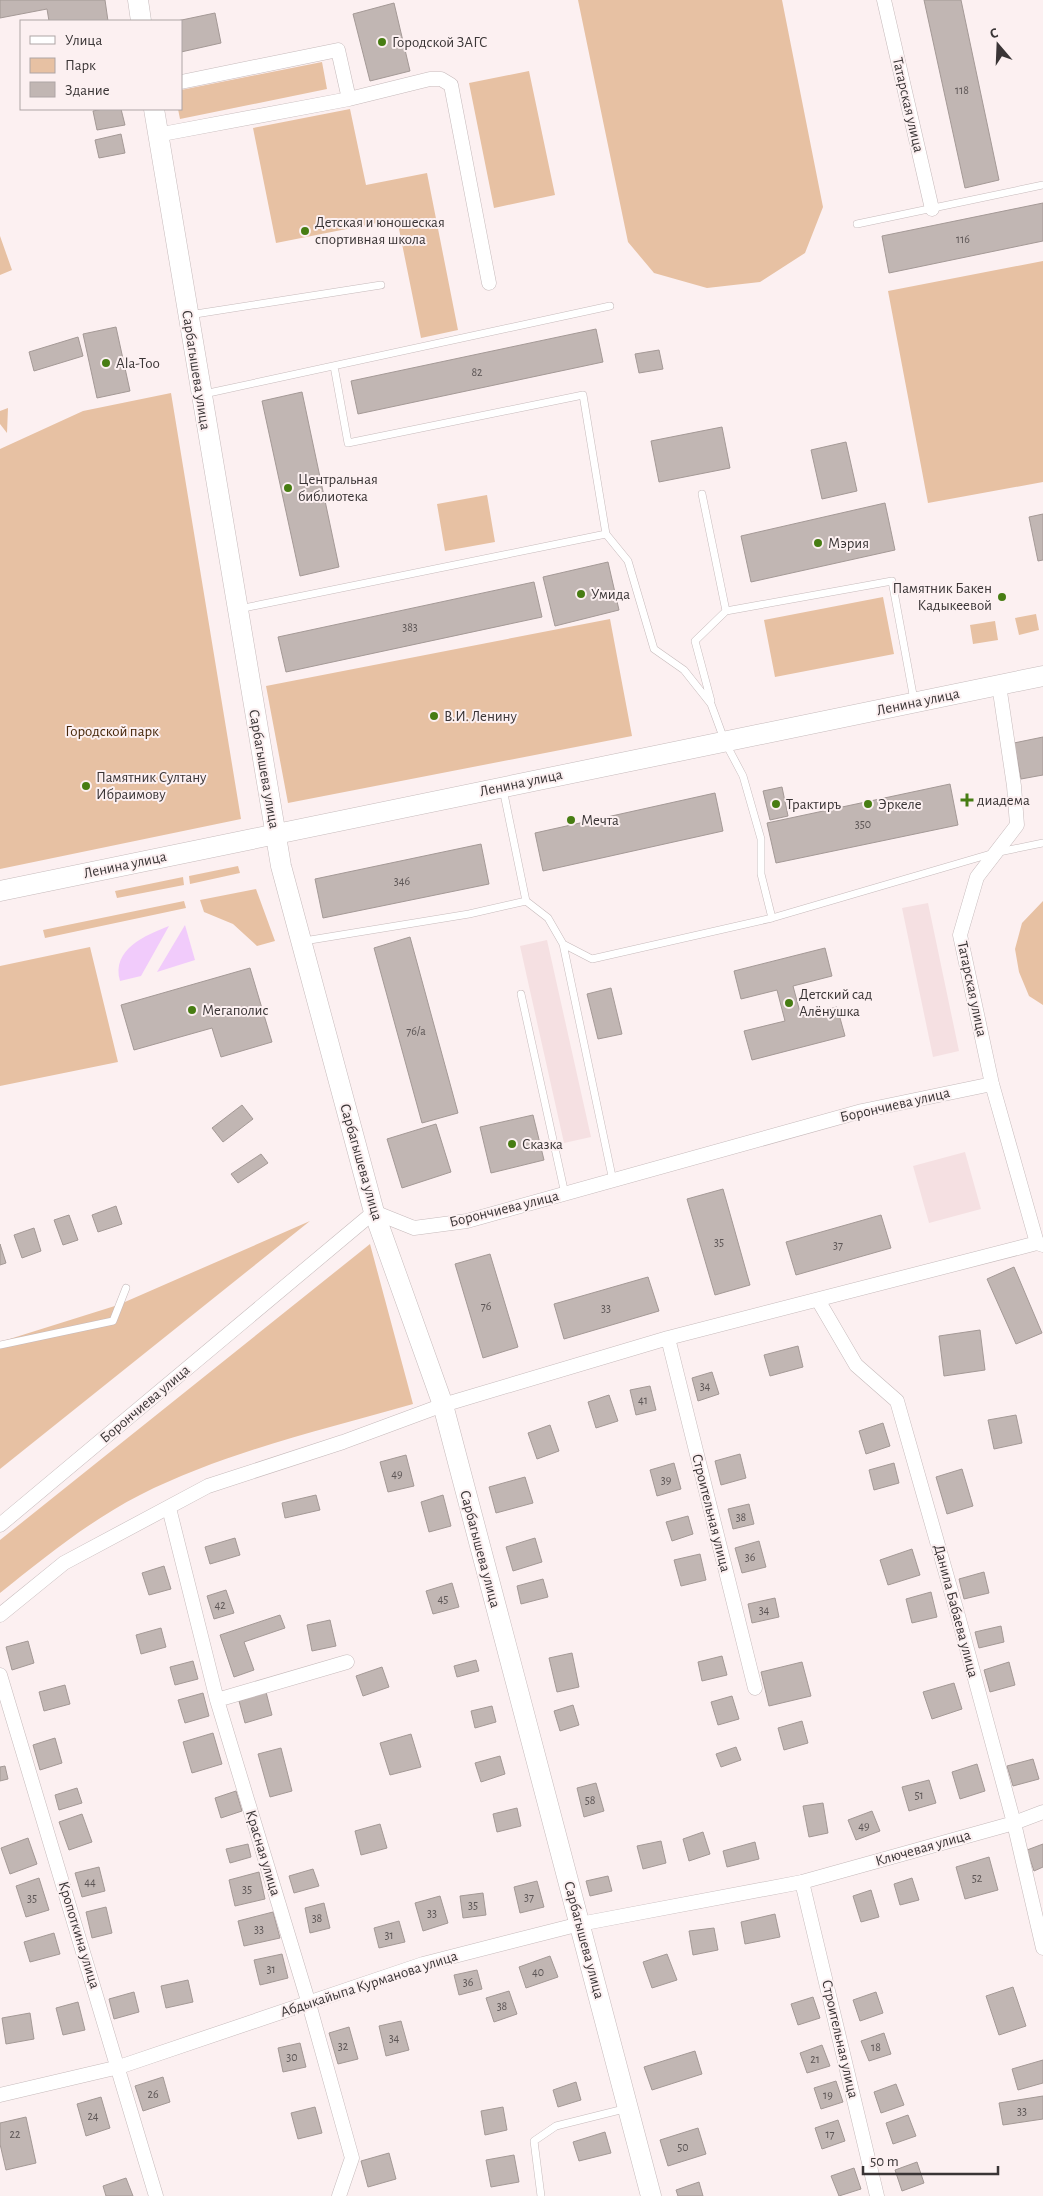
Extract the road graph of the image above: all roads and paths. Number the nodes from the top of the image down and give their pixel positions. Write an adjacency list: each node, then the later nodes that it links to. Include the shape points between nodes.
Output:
1 (138, 0): 3 (street)
2 (884, 0): 9 (street, Татарская улица)
3 (141, 20)
4 (182, 82): 5 (street, via 338,50)
5 (349, 99): 7 (street); 11 (street, via 430,79 451,85)
6 (154, 110): 7 (street, Сарбагышева улица)
7 (157, 135): 14 (street, Сарбагышева улица)
8 (1043, 185): 9 (lane)
9 (932, 210): 10 (lane)
10 (857, 224)
11 (489, 283)
12 (381, 285): 14 (lane)
13 (610, 306): 15 (lane)
14 (188, 315): 16 (street, Сарбагышева улица)
15 (334, 366): 16 (lane); 18 (lane, via 348,443 582,395)
16 (201, 395): 19 (street, Сарбагышева улица)
17 (702, 494): 20 (lane)
18 (606, 534): 19 (lane); 24 (lane, via 628,561 654,649 684,670)
19 (237, 610): 27 (street, Сарбагышева улица)
20 (726, 612): 23 (lane, via 892,581); 24 (lane, via 695,641)
21 (1043, 676): 22 (street, Ленина улица)
22 (999, 685): 23 (street, Ленина улица); 29 (street, Татарская улица, via 1017,825)
23 (915, 703): 25 (street, Ленина улица)
24 (712, 704): 25 (lane)
25 (725, 742): 26 (street, Ленина улица); 32 (lane, via 744,776 761,839 761,874)
26 (503, 787): 27 (street, Ленина улица); 31 (lane)
27 (275, 834): 30 (street, Ленина улица); 33 (street, Сарбагышева улица)
28 (1043, 843): 29 (lane)
29 (994, 853): 32 (lane); 36 (street, Татарская улица, via 978,877 960,936)
30 (0, 891)
31 (526, 901): 33 (lane, via 469,914); 34 (lane, via 548,918)
32 (772, 918): 34 (lane, via 592,959)
33 (301, 942): 39 (street, Сарбагышева улица)
34 (563, 944): 37 (lane)
35 (521, 994): 38 (lane)
36 (992, 1084): 37 (street, Борончиева улица, via 862,1111); 40 (street, Татарская улица)
37 (613, 1182): 38 (street, Борончиева улица)
38 (565, 1194): 39 (street, Борончиева улица, via 467,1221 414,1228)
39 (374, 1212): 45 (street, Сарбагышева улица); 47 (street, Борончиева улица)
40 (1040, 1244): 42 (street)
41 (126, 1288): 44 (lane, via 113,1321)
42 (818, 1300): 43 (street); 54 (street, Данила Бабаева улица, via 856,1366 897,1401)
43 (668, 1338): 45 (street); 51 (street, Строительная улица)
44 (0, 1345)
45 (443, 1405): 46 (street, via 208,1486); 56 (street, Сарбагышева улица)
46 (169, 1508): 48 (street, via 64,1563); 52 (street, Красная улица)
47 (0, 1525)
48 (0, 1615)
49 (347, 1662): 52 (street)
50 (0, 1674): 59 (street, Кропоткина улица)
51 (755, 1688)
52 (217, 1700): 58 (street, Красная улица)
53 (1043, 1812): 54 (street, Ключевая улица)
54 (1014, 1823): 55 (street, Ключевая улица); 57 (street, Данила Бабаева улица)
55 (802, 1882): 56 (street, Абдыкайыпа Курманова улица); 66 (street, Строительная улица)
56 (580, 1924): 58 (street, Абдыкайыпа Курманова улица, via 423,1964); 61 (street, Сарбагышева улица)
57 (1043, 1948)
58 (309, 2004): 59 (street, Абдыкайыпа Курманова улица); 63 (street, Красная улица, via 352,2158)
59 (119, 2067): 60 (street, Абдыкайыпа Курманова улица); 62 (street, Кропоткина улица)
60 (0, 2095)
61 (628, 2108): 64 (lane, via 556,2126 534,2142); 65 (street, Сарбагышева улица)
62 (156, 2196)
63 (339, 2196)
64 (541, 2196)
65 (651, 2196)
66 (877, 2196)

